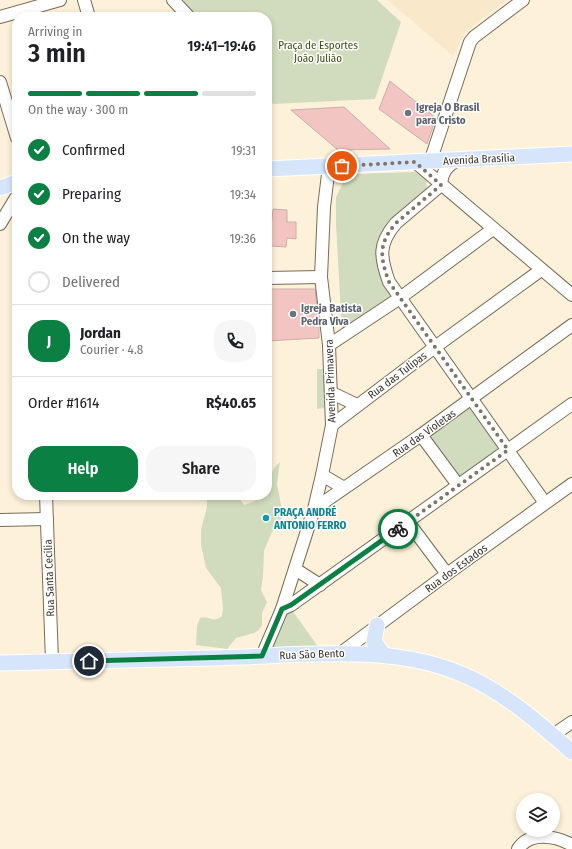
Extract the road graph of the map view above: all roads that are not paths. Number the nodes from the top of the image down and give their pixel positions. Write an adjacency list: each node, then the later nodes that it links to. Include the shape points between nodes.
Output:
1 (60, 0): 5 (street)
2 (84, 0): 6 (street)
3 (523, 0): 16 (street, via 474,36 470,42)
4 (176, 1): 7 (street)
5 (18, 12)
6 (88, 12)
7 (185, 12)
8 (12, 14): 9 (street)
9 (0, 17)
10 (0, 82): 11 (street)
11 (3, 101): 12 (street)
12 (12, 125)
13 (572, 154): 14 (main road, Avenida Brasília)
14 (458, 160): 16 (main road, Avenida Brasília); 20 (street, via 449,164 444,171)
15 (415, 162): 16 (main road, Avenida Brasília); 17 (main road, Avenida Brasília); 20 (street)
16 (430, 162)
17 (329, 166): 18 (main road, Avenida Brasília); 26 (street, Avenida Primavera, via 324,207)
18 (272, 169)
19 (12, 184): 21 (main road)
20 (441, 185): 24 (street); 29 (street, via 396,223 384,241 382,256 385,272)
21 (0, 188)
22 (12, 204): 23 (street)
23 (0, 224)
24 (493, 229): 25 (street); 29 (street)
25 (541, 270): 28 (street); 32 (street, Rua das Tulipas)
26 (322, 277): 27 (street); 31 (street, Avenida Primavera)
27 (272, 278)
28 (572, 295)
29 (400, 298): 31 (street); 32 (street)
30 (572, 325): 34 (street, Rua das Violetas)
31 (329, 345): 33 (street, Avenida Primavera)
32 (435, 347): 34 (street); 36 (street, Rua das Tulipas)
33 (332, 392): 36 (street); 37 (street, Avenida Primavera)
34 (472, 399): 38 (street, Rua das Violetas); 39 (street)
35 (572, 404): 39 (street)
36 (357, 405): 37 (street, Rua das Tulipas)
37 (332, 425): 40 (street, Avenida Primavera)
38 (421, 435): 42 (street); 43 (street, Rua das Violetas)
39 (508, 450): 42 (street); 45 (street)
40 (322, 475): 43 (street); 46 (street, Avenida Primavera)
41 (572, 484): 45 (street, Rua dos Estados)
42 (458, 486): 49 (street)
43 (344, 488): 46 (street, Rua das Violetas)
44 (46, 500): 47 (street, Rua Santa Cecília)
45 (545, 503): 51 (street, Rua dos Estados)
46 (314, 509): 50 (street, Avenida Primavera)
47 (47, 519): 48 (street); 58 (street, Rua Santa Cecília)
48 (0, 520)
49 (408, 522): 51 (street); 52 (street)
50 (294, 569): 52 (street); 53 (street, Avenida Primavera)
51 (446, 574): 54 (street, Rua dos Estados)
52 (320, 585): 53 (street)
53 (282, 609): 57 (street, Avenida Primavera)
54 (377, 626): 55 (street, Rua dos Estados); 56 (main road, via 374,642)
55 (342, 652): 56 (main road, Rua São Bento); 57 (main road, Rua São Bento)
56 (384, 655): 61 (main road, Rua São Bento, via 430,662 460,673 505,698)
57 (262, 656): 58 (main road, Rua São Bento)
58 (52, 661): 59 (main road, Rua São Bento)
59 (0, 663)
60 (572, 722): 61 (street)
61 (553, 735): 62 (main road, Rua São Bento)
62 (572, 752)
63 (572, 844): 64 (street, via 542,837 529,839)
64 (518, 849)

